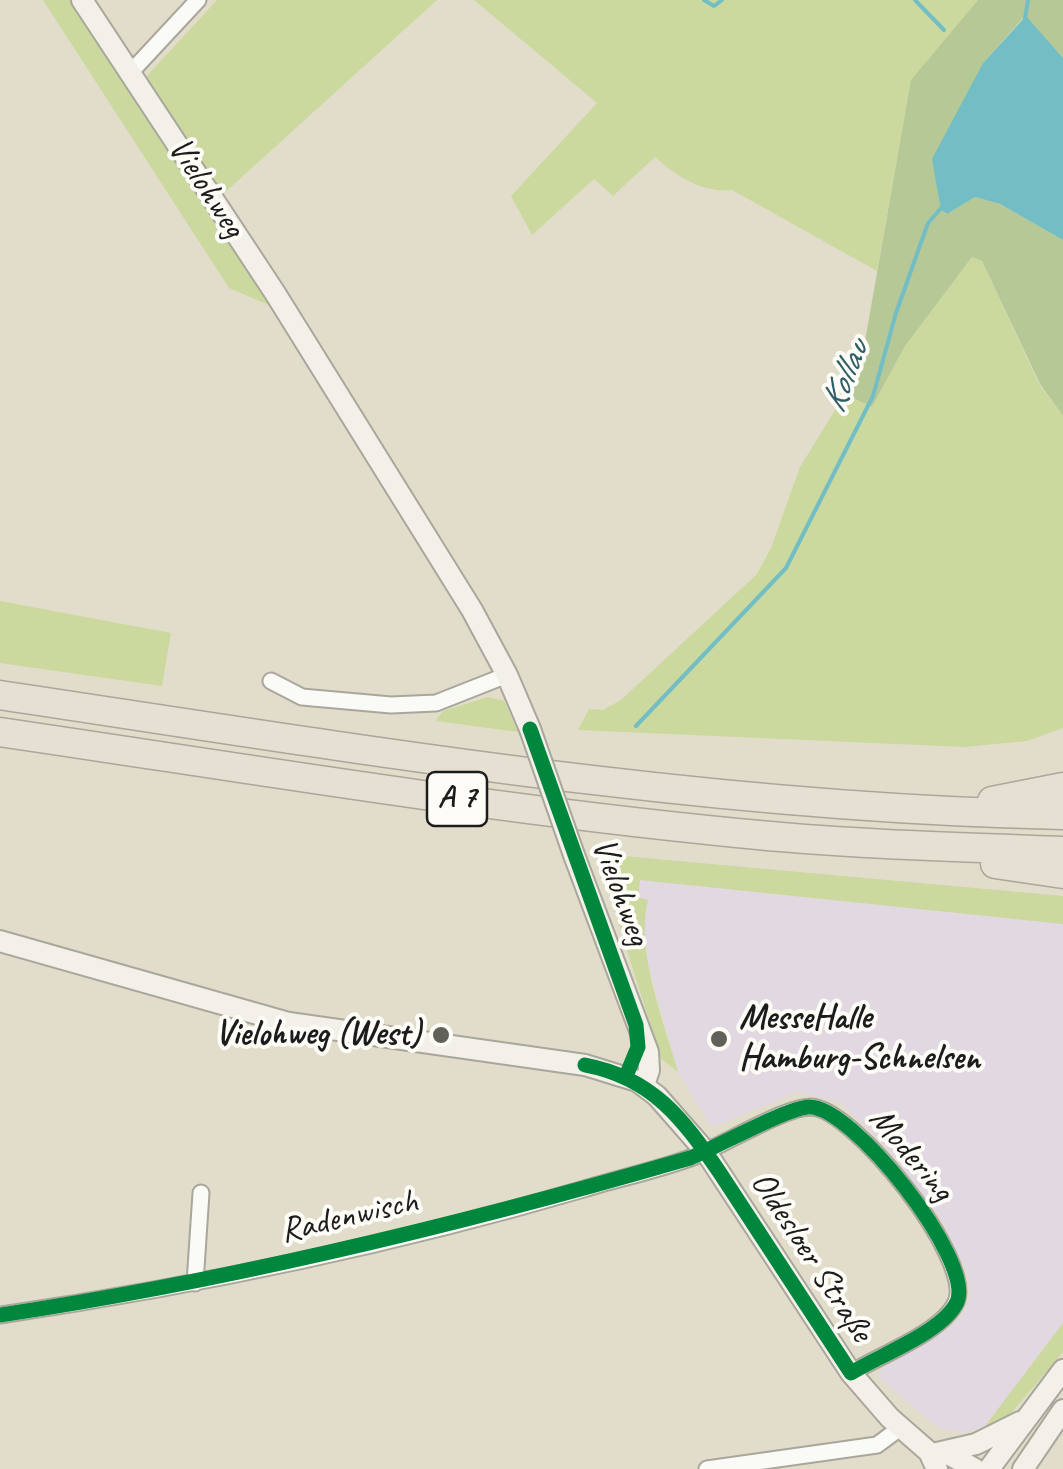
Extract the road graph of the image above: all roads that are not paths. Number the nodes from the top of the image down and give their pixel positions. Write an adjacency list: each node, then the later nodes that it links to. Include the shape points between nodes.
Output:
1 (82, 0): 3 (main road, Vielohweg)
2 (198, 0): 3 (street)
3 (130, 73): 4 (main road, Vielohweg, via 275,293)
4 (507, 676): 5 (street, via 436,702 391,705 302,696); 18 (main road, Vielohweg, bridge, via 650,1063)
5 (270, 681)
6 (0, 695): 7 (highway, A 7)
7 (127, 713): 8 (highway, A 7); 12 (highway, A 7, via 530,774)
8 (0, 714): 10 (highway, A 7)
9 (0, 732): 10 (highway, A 7)
10 (126, 751): 14 (highway, A 7, via 579,816)
11 (1063, 787): 12 (highway)
12 (932, 811): 13 (highway, A 7)
13 (1063, 815)
14 (916, 846): 15 (highway, A 7); 16 (highway)
15 (1063, 851)
16 (1063, 874)
17 (0, 940): 18 (main road, via 288,1023 585,1065)
18 (635, 1081): 19 (main road, Oldesloer Straße)
19 (706, 1152): 21 (street, Radenwisch, via 540,1202); 24 (main road, Oldesloer Straße); 24 (street, Modering, via 800,1108 824,1109 851,1128 930,1222 957,1273 957,1301 938,1324)
20 (200, 1193): 21 (street)
21 (195, 1283): 22 (street, Radenwisch)
22 (0, 1315)
23 (1063, 1370): 26 (main road)
24 (851, 1373): 27 (main road, Oldesloer Straße)
25 (1063, 1410): 32 (main road)
26 (1026, 1419): 28 (main road); 31 (main road)
27 (900, 1428): 28 (main road, Oldesloer Straße); 29 (street, via 877,1445)
28 (934, 1458): 30 (main road, Oldesloer Straße, via 950,1454)
29 (706, 1469)
30 (975, 1469)
31 (989, 1469)
32 (1024, 1469)

